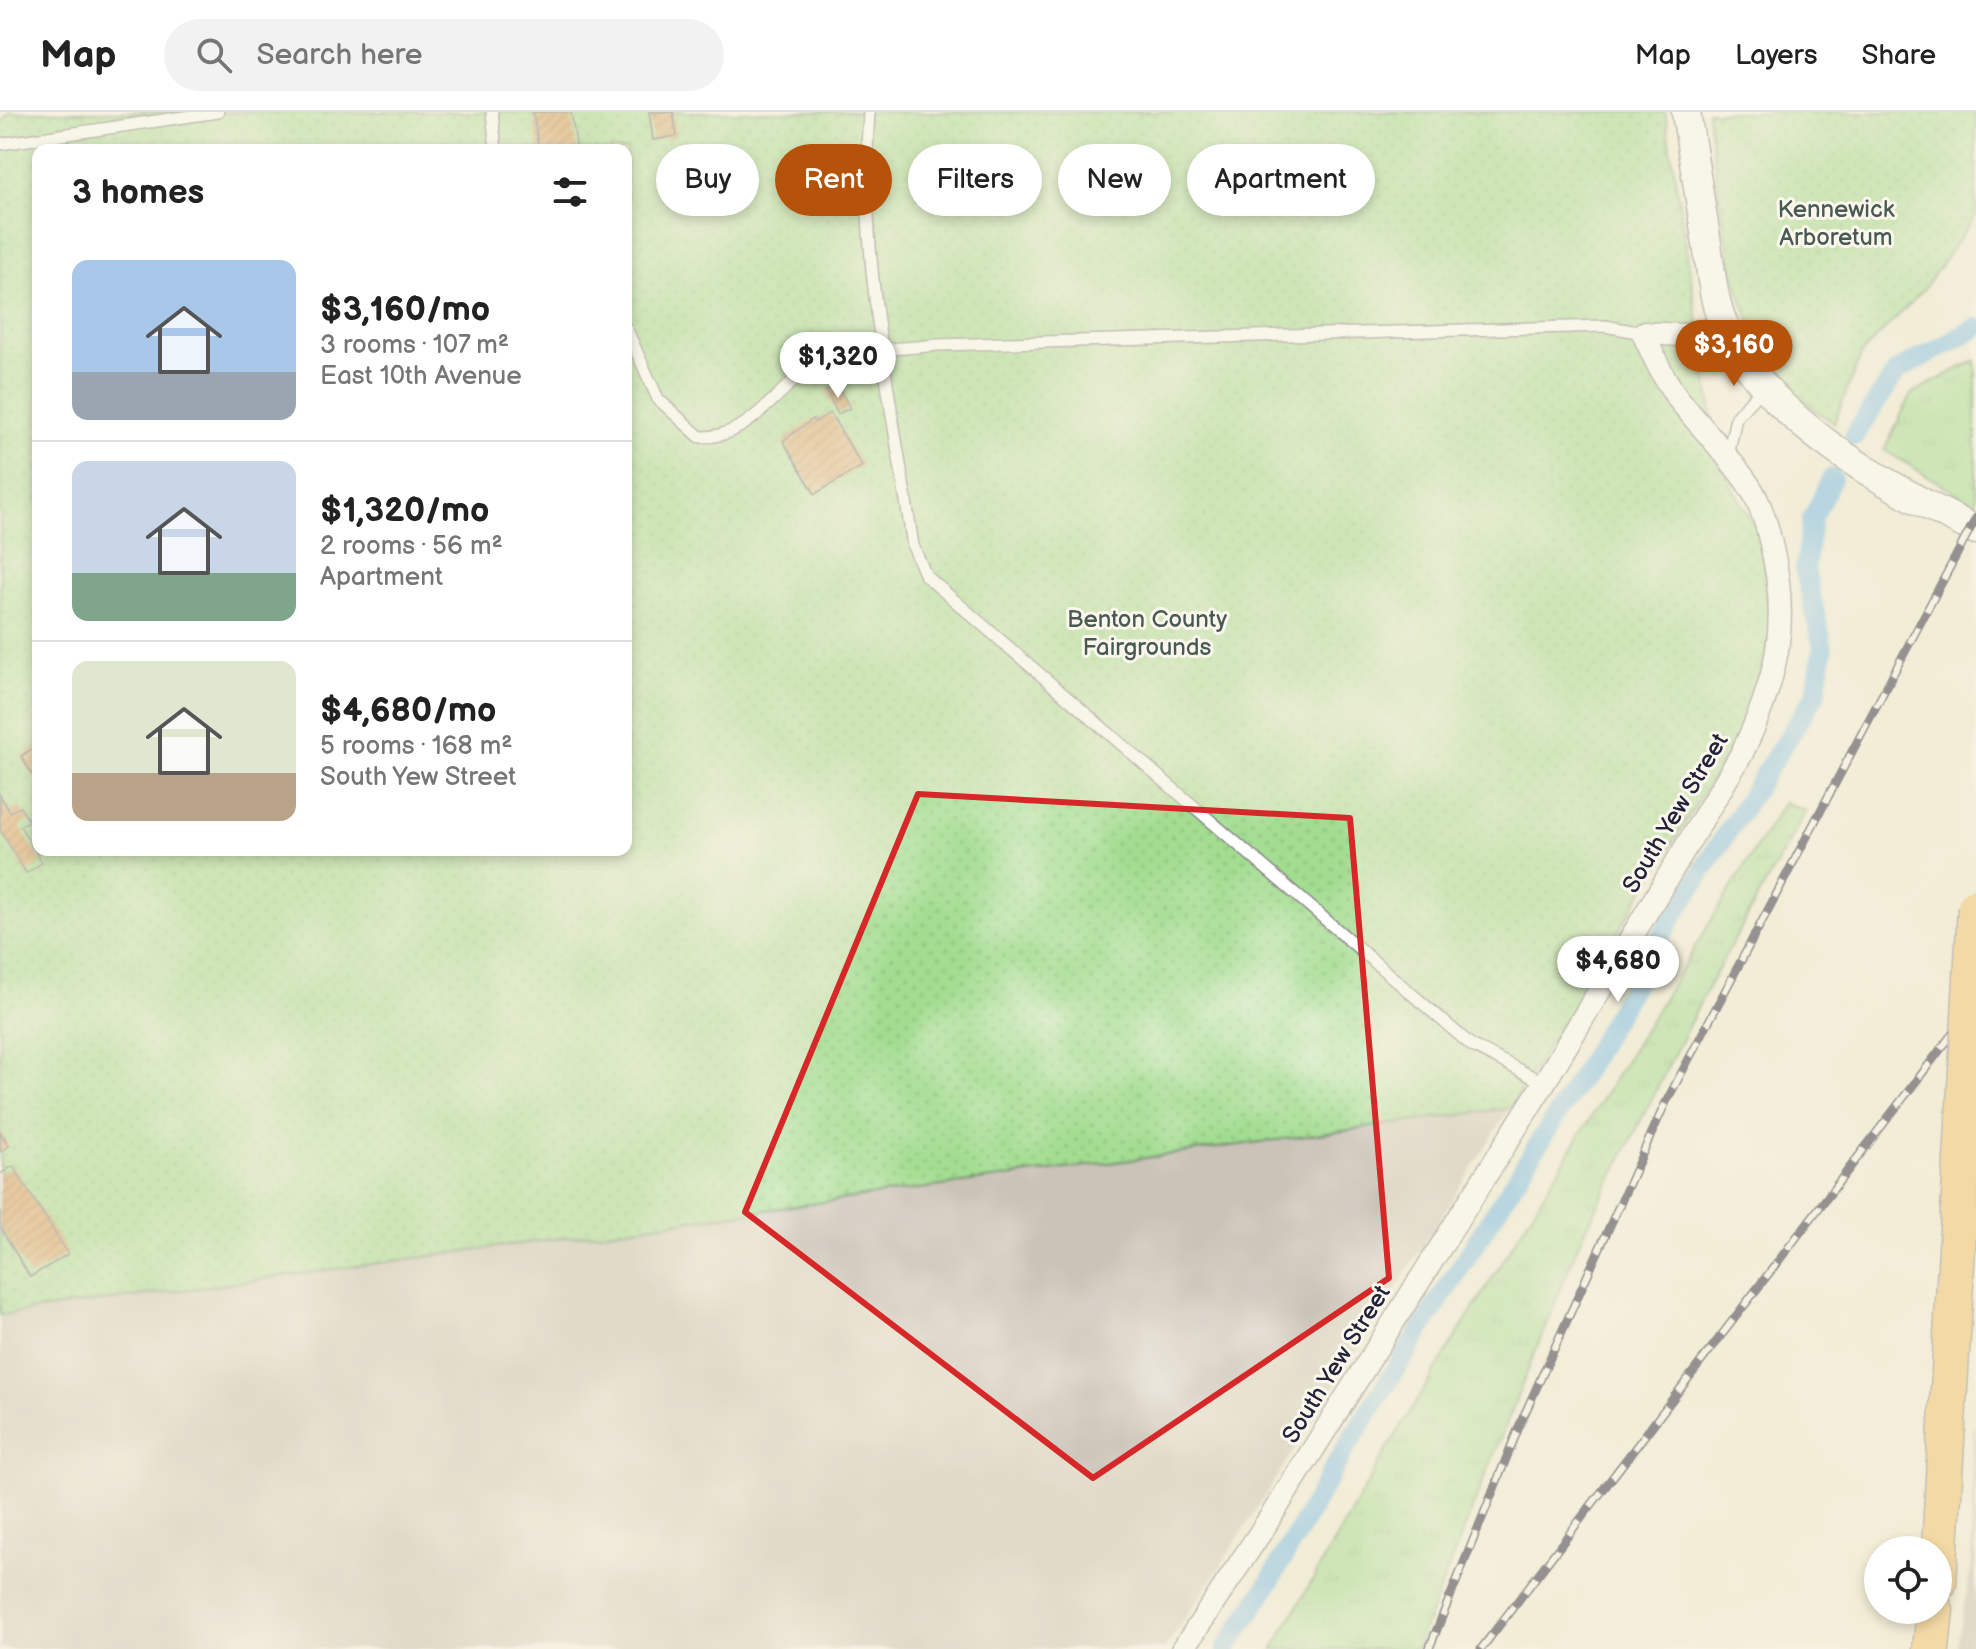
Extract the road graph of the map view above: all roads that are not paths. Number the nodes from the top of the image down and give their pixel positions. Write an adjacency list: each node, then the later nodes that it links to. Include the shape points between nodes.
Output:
1 (218, 112): 5 (lane)
2 (492, 112): 7 (lane)
3 (869, 112): 11 (lane, via 867,214)
4 (1686, 112): 8 (street, via 1713,285)
5 (131, 118): 6 (lane)
6 (0, 144)
7 (495, 144)
8 (1725, 327): 9 (street, via 1682,335); 12 (street)
9 (1643, 333): 11 (lane, via 1605,326 938,345); 13 (street, South Yew Street, via 1676,396)
10 (632, 341): 11 (lane, via 658,399 700,437 721,438 828,360)
11 (884, 351): 16 (lane, via 913,546 926,576 1471,1045)
12 (1765, 385): 13 (lane, via 1736,417); 14 (street, via 1817,438)
13 (1728, 457): 16 (street, South Yew Street, via 1752,490 1777,569 1781,615 1765,706 1741,755)
14 (1976, 530)
15 (1976, 907): 17 (main road, bridge)
16 (1544, 1083): 19 (street, South Yew Street)
17 (1941, 1536)
18 (1934, 1624): 20 (main road)
19 (1183, 1649)
20 (1931, 1649)

